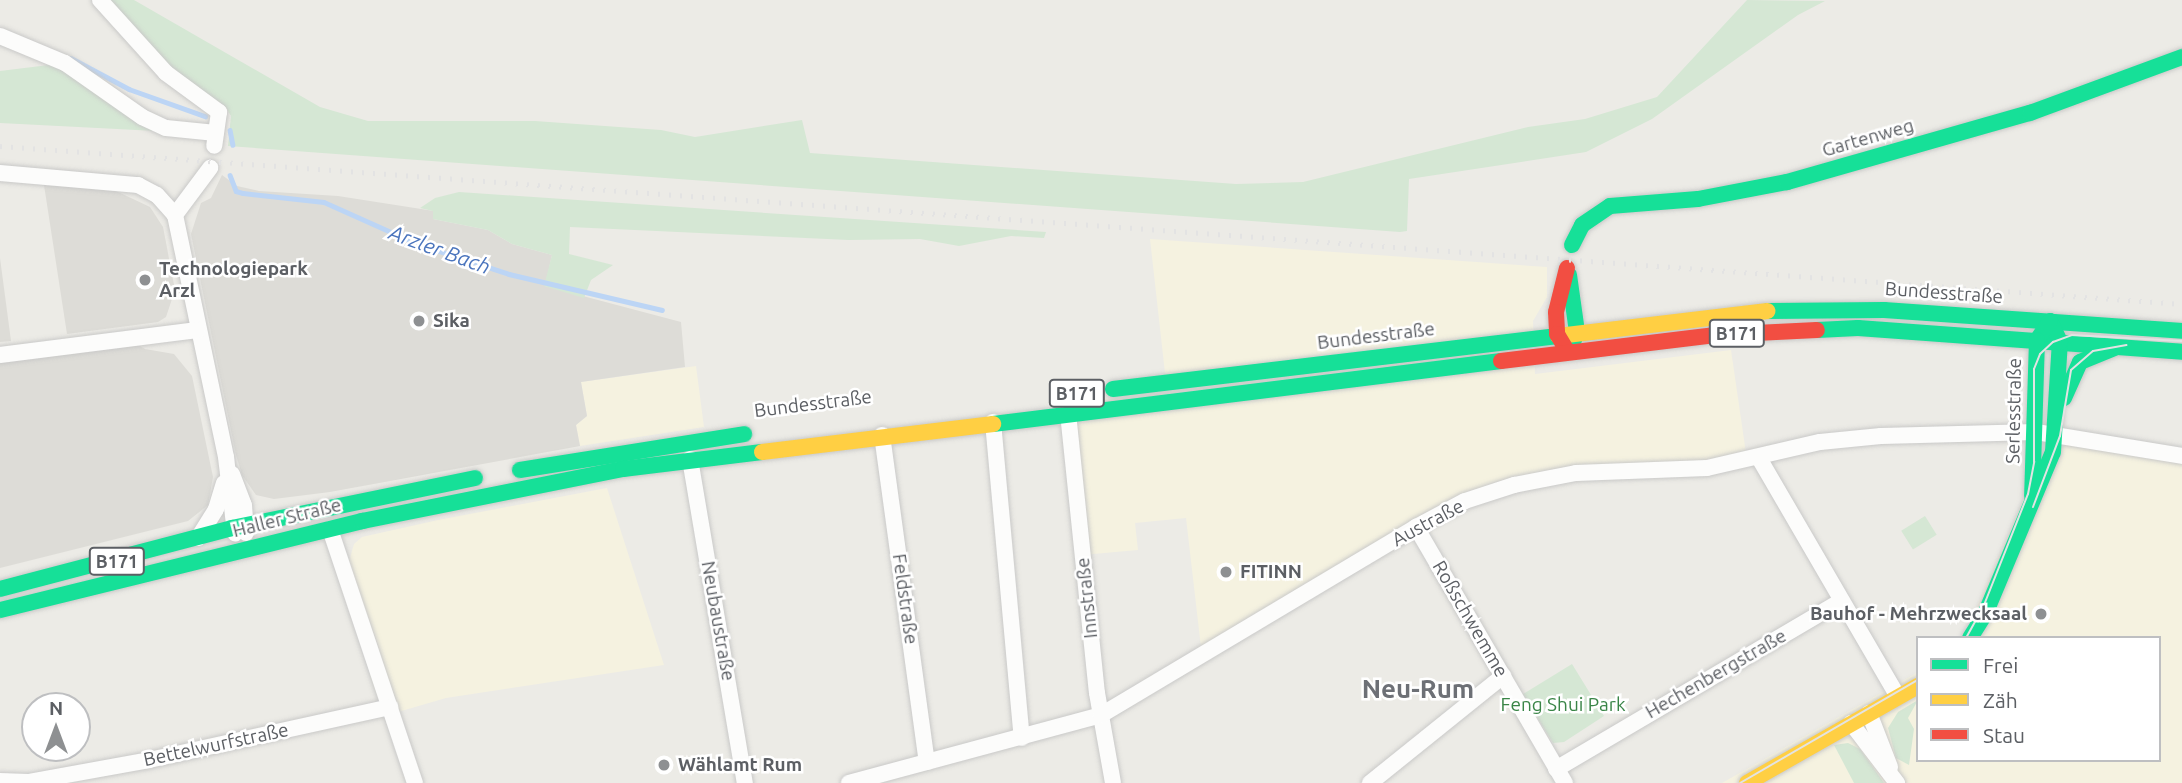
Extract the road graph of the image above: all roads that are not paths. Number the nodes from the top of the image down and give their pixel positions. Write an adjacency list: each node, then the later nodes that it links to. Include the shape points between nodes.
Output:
1 (100, 0): 2 (street, via 166,73 219,112 215,139 166,128 142,117 65,63)
2 (0, 36)
3 (2182, 57): 7 (main road, Gartenweg, via 2040,110 1787,182 1699,199 1610,206 1582,225)
4 (210, 168): 6 (street)
5 (0, 173): 6 (street, via 138,185 157,195)
6 (175, 215): 9 (street)
7 (1572, 245)
8 (2050, 321): 10 (main road, Bundesstraße / B171); 11 (main road, Bundesstraße / B171, via 1805,308); 13 (main road, Serlesstraße); 14 (main road, Serlesstraße)
9 (197, 330): 18 (street); 27 (street)
10 (2182, 331)
11 (1577, 332): 12 (main road, Bundesstraße / B171); 12 (main road, via 1567,268 1556,312); 17 (main road)
12 (1557, 334): 17 (main road); 19 (main road, Bundesstraße / B171)
13 (2037, 340): 14 (main road, Bundesstraße / B171); 17 (main road, Bundesstraße / B171, via 1797,328); 23 (main road, Serlesstraße)
14 (2060, 342): 15 (main road, Bundesstraße / B171); 25 (main road, Serlesstraße)
15 (2117, 347): 16 (main road, Bundesstraße / B171); 25 (main road, Serlesstraße, via 2090,354 2076,366)
16 (2182, 352)
17 (1569, 354): 20 (main road, Bundesstraße / B171)
18 (0, 355)
19 (1098, 391)
20 (1068, 413): 21 (main road, Bundesstraße / B171); 48 (street, Innstraße)
21 (993, 422): 24 (main road, Bundesstraße / B171); 50 (street)
22 (755, 432): 29 (main road, Bundesstraße / B171)
23 (2036, 432): 25 (street, Austraße); 28 (street, Austraße, via 1838,440); 33 (main road, Serlesstraße)
24 (882, 435): 30 (main road, Bundesstraße / B171); 51 (street, Feldstraße)
25 (2055, 435): 26 (street, Austraße); 33 (main road, Serlesstraße, via 2053,452)
26 (2182, 456)
27 (226, 457): 31 (street); 34 (street)
28 (1759, 458): 35 (street, Austraße, via 1707,468 1610,471 1536,480 1465,501); 40 (street)
29 (578, 459): 34 (main road, Haller Straße / B171)
30 (690, 459): 32 (main road, Bundesstraße / B171); 57 (street, Neubaustraße)
31 (227, 474): 34 (street); 37 (street, via 216,509)
32 (586, 476): 36 (main road, Haller Straße / B171)
33 (2032, 496): 42 (main road, Serlesstraße, via 1986,612)
34 (240, 527): 37 (main road, Haller Straße / B171); 38 (street)
35 (1416, 527): 43 (street, Roßschwemme); 48 (street, Austraße)
36 (330, 529): 38 (main road, Haller Straße / B171); 46 (street)
37 (197, 539): 39 (main road, Haller Straße / B171)
38 (244, 549): 41 (main road, Haller Straße / B171)
39 (0, 589)
40 (1841, 601): 45 (street); 52 (street, Hechenbergstraße)
41 (0, 610)
42 (1971, 636)
43 (1503, 676): 52 (street, Roßschwemme); 59 (street)
44 (1916, 686): 45 (main road)
45 (1898, 697): 47 (main road)
46 (390, 708): 54 (street, Bettelwurfstraße, via 135,762 28,782); 56 (street)
47 (1869, 713): 49 (main road); 53 (street)
48 (1101, 715): 50 (street, Austraße); 58 (street, Innstraße)
49 (1850, 723): 53 (street); 60 (main road)
50 (1023, 738): 51 (street, Austraße)
51 (928, 762): 55 (street, Austraße)
52 (1561, 776)
53 (1895, 780)
54 (0, 781)
55 (857, 782)
56 (415, 783)
57 (745, 783)
58 (1113, 783)
59 (1370, 783)
60 (1747, 783)

